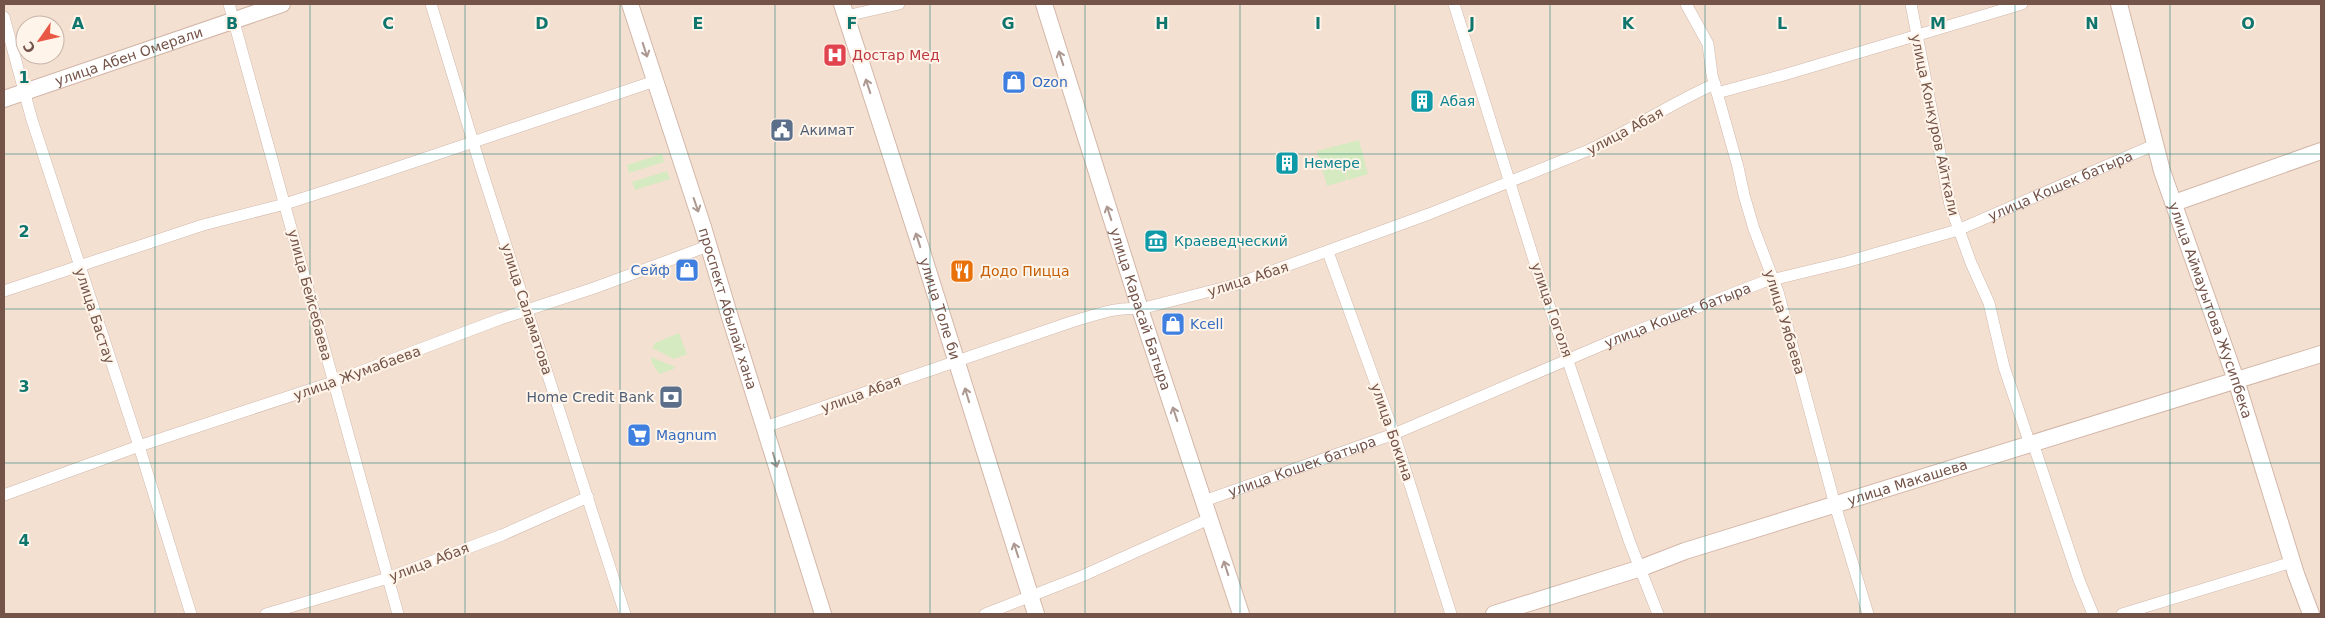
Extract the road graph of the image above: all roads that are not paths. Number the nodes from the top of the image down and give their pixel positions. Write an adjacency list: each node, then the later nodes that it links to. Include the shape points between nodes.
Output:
1 (282, 4): 12 (street, улица Абен Омерали)
2 (431, 4): 19 (street, улица Саламатова)
3 (630, 4): 15 (street, проспект Абылай хана, one-way to 15)
4 (899, 4): 11 (street)
5 (1044, 4): 32 (street, улица Карасай Батыра, one-way to 5)
6 (1454, 4): 22 (street, улица Гоголя)
7 (1686, 4): 16 (street, улица Уябаева, via 1708,44)
8 (1911, 4): 14 (street, улица Конкуров Айткали)
9 (2022, 4): 14 (street, улица Абая)
10 (2119, 4): 20 (street, улица Аймауытова Жусипбека)
11 (844, 10): 34 (street, улица Толе би, one-way to 11)
12 (232, 12): 17 (street, улица Абен Омерали); 24 (street, улица Бейсебаева)
13 (4, 17): 17 (street, улица Бастау)
14 (1917, 34): 16 (street, улица Абая, via 1787,74); 25 (street, улица Конкуров Айткали, via 1950,205)
15 (655, 81): 19 (street); 26 (street, проспект Абылай хана, one-way to 26)
16 (1716, 88): 22 (street, улица Абая, via 1692,94 1630,131 1590,150); 29 (street, улица Уябаева, via 1751,220)
17 (25, 92): 18 (street, улица Абен Омерали); 28 (street, улица Бастау)
18 (4, 99)
19 (472, 141): 24 (street); 31 (street, улица Саламатова)
20 (2154, 145): 23 (street, улица Аймауытова Жусипбека); 25 (street, улица Кошек батыра)
21 (2321, 151): 23 (street)
22 (1508, 182): 27 (street, улица Абая); 35 (street, улица Гоголя)
23 (2174, 203): 36 (street, улица Аймауытова Жусипбека)
24 (285, 204): 28 (street, via 203,225); 37 (street, улица Бейсебаева)
25 (1958, 230): 29 (street, улица Кошек батыра); 40 (street, улица Конкуров Айткали, via 1989,303 2004,367)
26 (708, 246): 31 (street, улица Жумабаева); 38 (street, проспект Абылай хана)
27 (1328, 252): 32 (street, улица Абая, via 1234,285); 39 (street, улица Бокина)
28 (79, 267): 30 (street); 41 (street, улица Бастау)
29 (1774, 281): 35 (street, улица Кошек батыра, via 1763,282); 45 (street, улица Уябаева)
30 (4, 291)
31 (527, 309): 37 (street, улица Жумабаева); 43 (street, улица Саламатова)
32 (1140, 309): 34 (street, улица Абая, via 1110,312); 44 (street, улица Карасай Батыра, one-way to 32)
33 (2321, 354): 36 (street, улица Макашева)
34 (956, 360): 38 (street, улица Абая); 50 (street, улица Толе би, one-way to 34)
35 (1569, 360): 39 (street, улица Кошек батыра); 48 (street, улица Гоголя)
36 (2236, 380): 40 (street, улица Макашева); 47 (street, улица Аймауытова Жусипбека)
37 (334, 382): 41 (street, улица Жумабаева); 49 (street, улица Бейсебаева)
38 (765, 426): 55 (street, проспект Абылай хана, one-way to 55)
39 (1394, 434): 44 (street, улица Кошек батыра); 59 (street, улица Бокина)
40 (2031, 444): 45 (street, улица Макашева); 63 (street, улица Конкуров Айткали)
41 (139, 446): 42 (street, улица Жумабаева); 51 (street, улица Бастау)
42 (4, 494)
43 (588, 497): 49 (street, улица Абая, via 502,535); 54 (street, улица Саламатова)
44 (1204, 501): 46 (street, улица Карасай Батыра)
45 (1835, 505): 48 (street, улица Макашева, via 1685,551); 62 (street, улица Уябаева)
46 (1211, 518): 50 (street); 58 (street, улица Карасай Батыра, one-way to 46)
47 (2292, 562): 64 (street); 65 (street, улица Аймауытова Жусипбека)
48 (1641, 568): 60 (street, улица Макашева); 61 (street, улица Гоголя)
49 (388, 578): 52 (street, улица Абая); 53 (street, улица Бейсебаева)
50 (1031, 596): 56 (street); 57 (street, улица Толе би)
51 (191, 614)
52 (266, 614)
53 (398, 614)
54 (625, 614)
55 (823, 614)
56 (985, 614)
57 (1036, 614)
58 (1241, 614)
59 (1451, 614)
60 (1494, 614)
61 (1658, 614)
62 (1868, 614)
63 (2093, 614)
64 (2122, 614)
65 (2311, 614)

